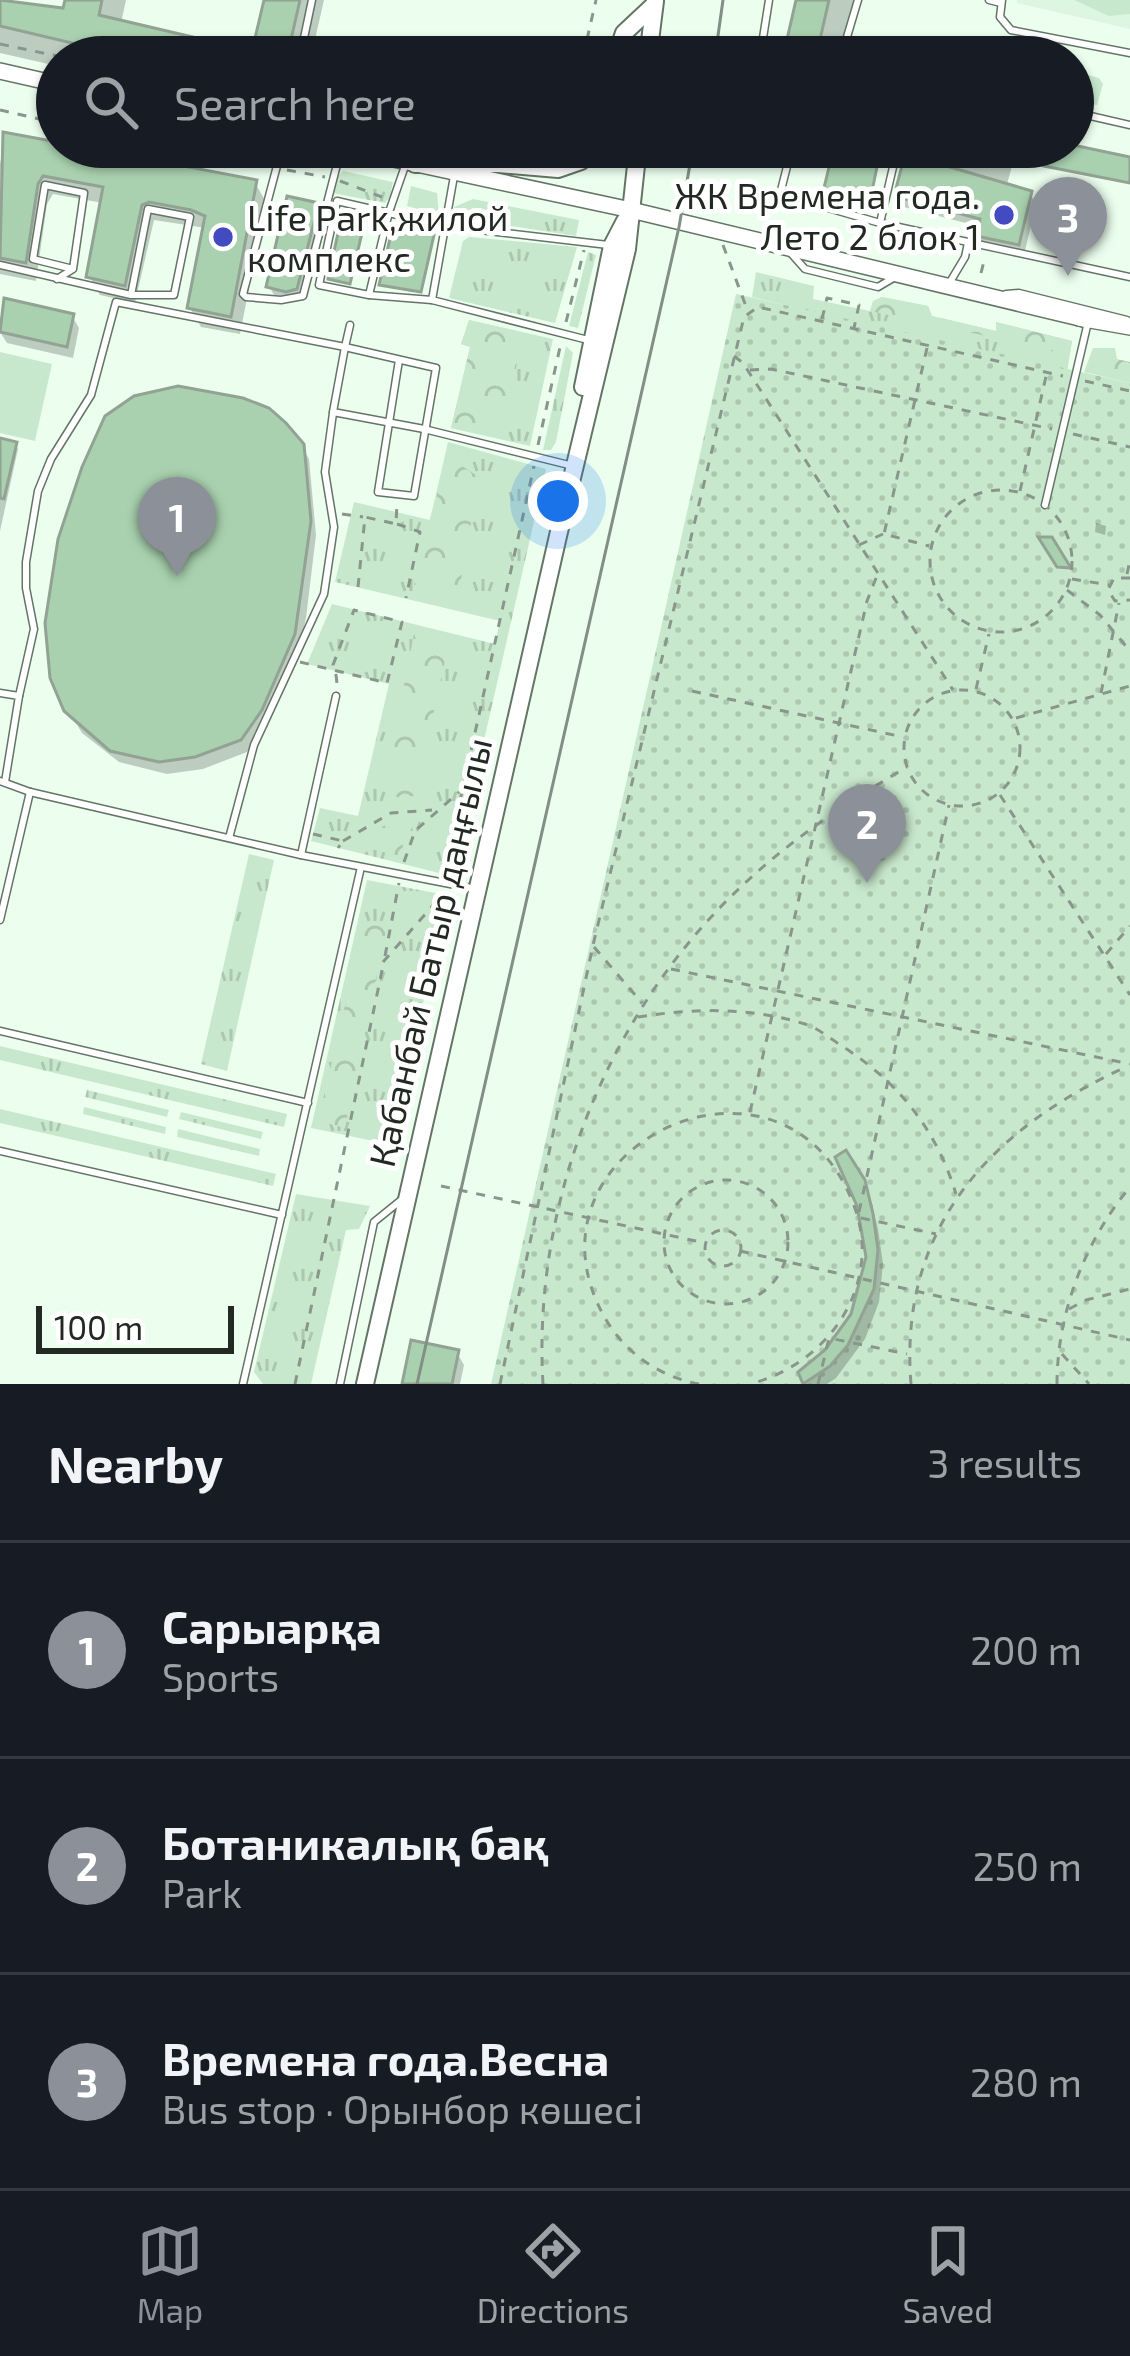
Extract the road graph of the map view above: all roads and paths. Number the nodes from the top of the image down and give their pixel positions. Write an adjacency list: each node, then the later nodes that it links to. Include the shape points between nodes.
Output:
1 (312, 0): 8 (lane)
2 (769, 0): 12 (lane)
3 (858, 0): 13 (lane)
4 (989, 0): 6 (lane)
5 (595, 1): 9 (path)
6 (1002, 2): 14 (lane, via 1000,17 1011,30)
7 (655, 3): 10 (main road); 11 (main road)
8 (304, 36)
9 (588, 36)
10 (623, 36)
11 (651, 36)
12 (763, 36)
13 (847, 36)
14 (1043, 36)
15 (0, 44): 17 (path)
16 (1094, 45): 18 (lane)
17 (36, 52)
18 (1130, 52)
19 (0, 71): 20 (street)
20 (36, 79)
21 (0, 110): 23 (path)
22 (1094, 117): 24 (lane)
23 (36, 118)
24 (1130, 125)
25 (271, 168): 32 (path)
26 (335, 168): 34 (lane)
27 (409, 168): 35 (lane)
28 (435, 168): 33 (street)
29 (636, 168): 36 (main road, Қабанбай Батыр даңғылы)
30 (787, 168): 38 (lane, via 780,194)
31 (893, 168): 38 (lane)
32 (276, 169): 34 (path); 34 (lane, via 246,297 303,296)
33 (455, 172): 36 (street); 39 (lane)
34 (333, 179): 35 (path)
35 (394, 203): 37 (lane)
36 (631, 210): 40 (street); 43 (main road, Қабанбай Батыр даңғылы); 87 (main road, Қабанбай Батыр даңғылы)
37 (389, 212): 39 (lane); 53 (lane); 53 (lane, via 337,201 320,285)
38 (880, 223): 42 (lane)
39 (446, 226): 41 (lane); 54 (lane)
40 (718, 232): 50 (street); 55 (path)
41 (586, 241): 43 (lane); 61 (path)
42 (968, 243): 48 (lane); 50 (lane)
43 (612, 246): 62 (main road, Қабанбай Батыр даңғылы)
44 (984, 261): 47 (path)
45 (0, 265): 49 (lane)
46 (73, 269): 46 (lane, via 84,193 46,184 33,259); 49 (lane)
47 (981, 273)
48 (1130, 277)
49 (57, 279): 52 (lane)
50 (948, 285): 51 (street); 56 (street)
51 (991, 295): 56 (street); 58 (lane, via 1018,293)
52 (131, 296): 52 (lane, via 174,295 190,217 148,209)
53 (368, 296): 54 (lane)
54 (432, 300): 61 (lane)
55 (748, 311): 57 (path); 65 (path)
56 (1088, 320): 58 (street); 69 (lane)
57 (822, 321): 60 (path); 60 (path, via 827,298 859,305)
58 (1130, 324)
59 (350, 325): 64 (lane)
60 (854, 328): 63 (path)
61 (563, 334): 62 (lane); 78 (path)
62 (592, 341): 79 (main road, Қабанбай Батыр даңғылы)
63 (928, 345): 68 (path); 71 (path)
64 (345, 347): 66 (lane); 72 (lane); 111 (lane, via 116,302 92,394 38,491 26,562 34,629)
65 (734, 356): 67 (path); 133 (path)
66 (399, 360): 73 (lane); 75 (lane, via 436,368)
67 (748, 370): 71 (path); 88 (path)
68 (1047, 372): 69 (path); 74 (path)
69 (1072, 378): 70 (path); 76 (lane)
70 (1130, 391)
71 (915, 398): 74 (path); 86 (path)
72 (333, 412): 73 (lane); 83 (lane, via 325,472)
73 (388, 424): 75 (lane); 81 (lane, via 378,492)
74 (1035, 426): 76 (path); 80 (path)
75 (424, 429): 78 (lane); 81 (lane, via 414,496)
76 (1060, 431): 77 (path); 82 (lane)
77 (1130, 447)
78 (536, 458): 79 (lane); 129 (path)
79 (568, 465): 87 (main road, Қабанбай Батыр даңғылы)
80 (1020, 493): 82 (path); 89 (path, via 966,499 940,523)
81 (397, 494): 85 (path)
82 (1045, 505): 93 (path, via 1070,544)
83 (332, 513): 84 (path); 103 (lane, via 324,594)
84 (364, 517): 85 (path); 95 (path)
85 (395, 524): 97 (path, via 420,532)
86 (884, 534): 88 (path); 89 (path)
87 (558, 536): 130 (main road, Қабанбай Батыр даңғылы)
88 (859, 544): 91 (path)
89 (931, 547): 101 (path, via 941,601)
90 (1130, 560): 92 (path)
91 (878, 573): 106 (path); 114 (path)
92 (1128, 577): 94 (path)
93 (1070, 579): 94 (path); 96 (path)
94 (1109, 585): 99 (path)
95 (358, 587)
96 (1066, 590): 100 (path); 101 (path, via 1035,624)
97 (406, 598)
98 (1130, 600): 99 (path)
99 (1119, 603): 100 (path)
100 (1113, 631): 102 (path); 110 (path)
101 (989, 632): 108 (path)
102 (1130, 651)
103 (294, 661): 104 (path); 124 (lane, via 254,746)
104 (335, 671): 104 (path, via 387,682 402,622 354,610); 112 (path)
105 (1130, 686): 110 (path)
106 (953, 690): 108 (path); 115 (path, via 923,705)
107 (692, 691): 114 (path)
108 (975, 691): 113 (path)
109 (0, 693): 111 (lane)
110 (1101, 693): 113 (path)
111 (19, 696): 117 (lane)
112 (336, 696): 123 (lane)
113 (1012, 719): 119 (path, via 1020,759)
114 (838, 723): 115 (path); 122 (path)
115 (904, 738): 116 (path)
116 (907, 767): 120 (path, via 920,788); 122 (path)
117 (2, 782): 118 (lane)
118 (30, 792): 124 (lane); 131 (lane)
119 (999, 794): 120 (path); 134 (path)
120 (949, 805): 140 (path)
121 (434, 810): 125 (path, via 391,813)
122 (814, 828): 135 (path, via 741,887); 136 (path)
123 (306, 832): 125 (path); 127 (lane)
124 (230, 838): 127 (lane)
125 (343, 841): 126 (path)
126 (338, 848)
127 (301, 855): 128 (lane)
128 (361, 867): 129 (lane); 145 (lane)
129 (441, 883): 130 (lane); 172 (path, via 437,901 383,962)
130 (477, 889): 150 (main road, Қабанбай Батыр даңғылы)
131 (0, 920)
132 (1130, 926): 134 (path)
133 (592, 945): 138 (path); 152 (path)
134 (1104, 956): 137 (path)
135 (670, 969): 136 (path); 138 (path)
136 (777, 991): 139 (path); 140 (path)
137 (1130, 995)
138 (643, 1005): 141 (path)
139 (772, 1015): 141 (path, via 709,1009); 144 (path, via 812,1026); 146 (path)
140 (902, 1017): 143 (path); 144 (path)
141 (636, 1018): 153 (path, via 592,1104)
142 (0, 1031): 145 (lane)
143 (1130, 1065): 151 (path, via 1027,1123)
144 (888, 1080): 151 (path, via 937,1145); 156 (path)
145 (308, 1103): 154 (lane)
146 (749, 1114): 155 (path, via 690,1116 637,1143 608,1177); 156 (path, via 804,1137 826,1157)
147 (0, 1151): 154 (lane)
148 (441, 1186): 152 (path)
149 (1130, 1187): 165 (path, via 1086,1257)
150 (407, 1194): 173 (lane, via 374,1222); 174 (main road, Қабанбай Батыр даңғылы)
151 (956, 1196): 158 (path)
152 (537, 1206): 153 (path); 175 (path)
153 (557, 1210): 155 (path); 176 (path)
154 (282, 1215): 171 (lane)
155 (590, 1217): 157 (path); 177 (path, via 589,1276 613,1330 657,1370)
156 (857, 1217): 158 (path); 162 (path)
157 (665, 1234): 159 (path); 161 (path, via 675,1275 711,1301 755,1296); 161 (path, via 673,1210 698,1187 744,1182 784,1218)
158 (936, 1234): 164 (path)
159 (705, 1243): 160 (path, via 724,1230); 160 (path, via 718,1265)
160 (740, 1251): 161 (path)
161 (785, 1262): 162 (path)
162 (858, 1278): 164 (path); 167 (path)
163 (1130, 1289): 165 (path)
164 (917, 1290): 166 (path); 170 (path)
165 (1068, 1310): 166 (path)
166 (1064, 1324): 168 (path); 169 (path)
167 (829, 1338): 170 (path); 178 (path, via 799,1365); 179 (path)
168 (1130, 1340)
169 (1060, 1351): 181 (path); 182 (path)
170 (909, 1355): 180 (path)
171 (243, 1384)
172 (295, 1384)
173 (340, 1384)
174 (365, 1384)
175 (500, 1384)
176 (543, 1384)
177 (695, 1384)
178 (750, 1384)
179 (818, 1384)
180 (911, 1384)
181 (1057, 1384)
182 (1089, 1384)

